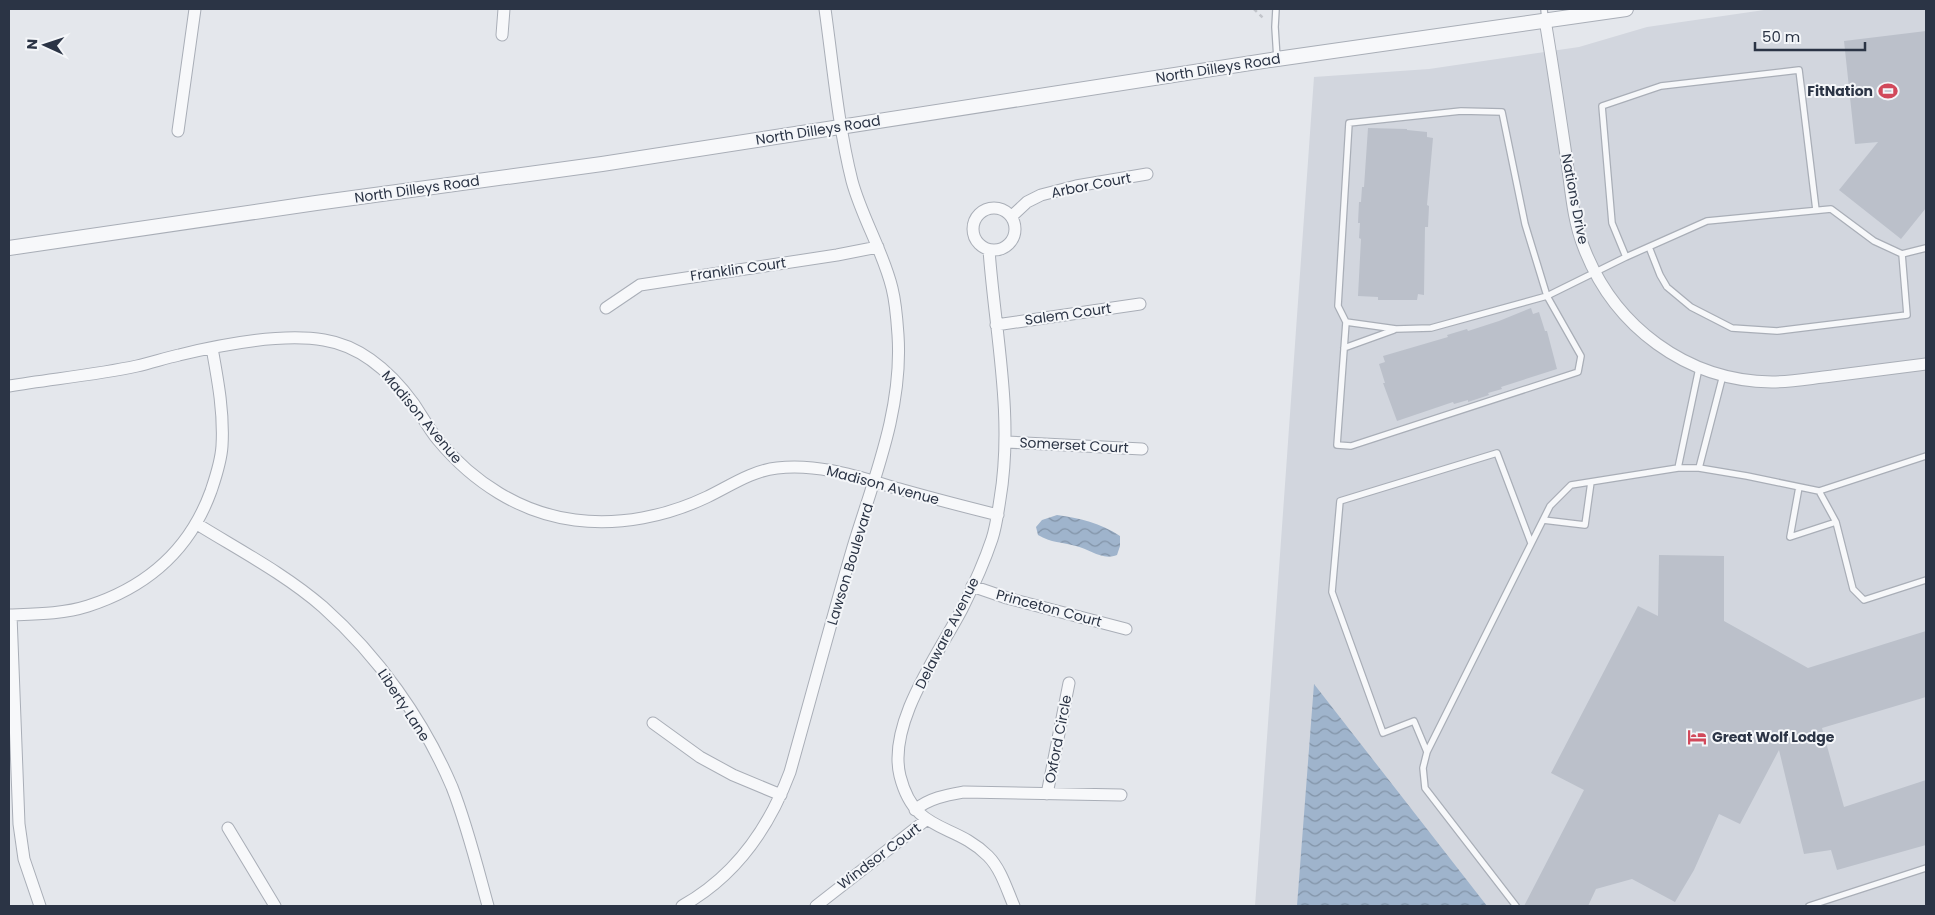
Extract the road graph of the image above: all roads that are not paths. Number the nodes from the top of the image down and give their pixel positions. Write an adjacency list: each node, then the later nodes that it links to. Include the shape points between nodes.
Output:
1 (195, 9): 10 (street)
2 (504, 9): 7 (street)
3 (825, 9): 9 (street, Lawson Boulevard)
4 (1276, 9): 8 (lane)
5 (1626, 9): 6 (street, North Dilleys Road)
6 (1544, 14): 8 (street, North Dilleys Road); 21 (street, Nations Drive, via 1577,223)
7 (502, 35)
8 (1277, 59): 9 (street, North Dilleys Road)
9 (842, 126): 14 (street, Lawson Boulevard, via 852,182); 16 (street, North Dilleys Road, via 602,164)
10 (178, 132)
11 (1147, 174): 13 (street, Arbor Court, via 1041,195 1027,202)
12 (1816, 210): 15 (lane, via 1707,222); 19 (lane, via 1831,209 1874,242); 20 (lane, via 1799,70 1661,86 1602,106 1612,223)
13 (1012, 216): 18 (street, via 1015,232 1010,243 1002,249); 18 (street, via 999,208 989,208 976,218 974,235 978,243)
14 (878, 247): 24 (street, Franklin Court, via 640,285); 39 (street, Lawson Boulevard, via 892,287 899,338 895,405)
15 (1649, 247): 19 (lane, via 1667,287 1690,307 1732,328 1777,331 1907,315); 20 (lane)
16 (9, 248)
17 (1926, 248): 19 (lane)
18 (989, 250): 26 (street, Delaware Avenue)
19 (1902, 254)
20 (1626, 257): 21 (lane)
21 (1595, 274): 22 (lane); 31 (street, Nations Drive, via 1633,325 1663,349)
22 (1547, 296): 25 (lane, via 1524,224 1502,112 1461,111 1349,123 1338,306); 27 (lane, via 1431,328); 29 (lane, via 1581,356 1578,372 1351,446 1337,445)
23 (1140, 304): 26 (street, Salem Court)
24 (606, 308)
25 (1346, 322): 27 (lane); 29 (lane)
26 (996, 325): 34 (street, Delaware Avenue)
27 (1396, 329): 29 (lane)
28 (212, 348): 33 (street, Madison Avenue, via 138,366); 39 (street, Madison Avenue, via 287,337 325,340 343,346 380,367 399,385 436,438 469,472 498,493 540,512 574,520 633,520 667,512 772,469 798,466 830,469); 46 (street, via 223,422 222,448 218,472)
29 (1344, 348)
30 (1926, 364): 32 (street, Nations Drive, via 1785,381 1748,380)
31 (1699, 368): 32 (street, Nations Drive); 37 (lane)
32 (1723, 375): 38 (lane)
33 (9, 386)
34 (1006, 442): 35 (street, Somerset Court); 43 (street, Delaware Avenue)
35 (1142, 449)
36 (1926, 456): 42 (lane)
37 (1678, 468): 38 (lane); 40 (lane)
38 (1699, 468): 41 (lane)
39 (875, 482): 43 (street, Madison Avenue); 56 (street, Lawson Boulevard)
40 (1591, 482): 44 (lane, via 1571,485 1550,506); 44 (lane, via 1585,525)
41 (1799, 487): 42 (lane); 45 (lane, via 1790,537)
42 (1819, 491): 45 (lane)
43 (998, 515): 49 (street, Delaware Avenue, via 992,539)
44 (1543, 520): 47 (lane)
45 (1836, 522): 48 (lane, via 1853,589 1864,600)
46 (196, 524): 50 (street, via 164,564 126,591 87,606); 64 (street, Liberty Lane, via 322,606 386,674 417,719 453,790)
47 (1531, 543): 54 (lane); 54 (lane, via 1497,453 1340,501 1332,592 1383,732 1414,721)
48 (1926, 580)
49 (972, 586): 51 (street, Princeton Court); 58 (street, Delaware Avenue, via 922,678 905,721 898,766 909,802)
50 (10, 615): 62 (street, via 19,824 24,859)
51 (1126, 629)
52 (1069, 683): 55 (street, Oxford Circle)
53 (652, 723): 56 (street, via 733,775)
54 (1426, 752): 68 (lane, via 1423,768 1425,788)
55 (1047, 794): 57 (street, Oxford Circle); 58 (street, Oxford Circle, via 964,792 923,803)
56 (781, 795): 65 (street, Lawson Boulevard, via 746,852 712,887)
57 (1121, 795)
58 (916, 810): 59 (street, Delaware Avenue)
59 (926, 820): 66 (street, Windsor Court); 67 (street, Delaware Avenue, via 967,839 990,858)
60 (228, 828): 63 (street)
61 (1926, 868): 69 (lane)
62 (40, 906)
63 (274, 906)
64 (488, 906)
65 (682, 906)
66 (816, 906)
67 (1014, 906)
68 (1516, 906)
69 (1809, 906)

